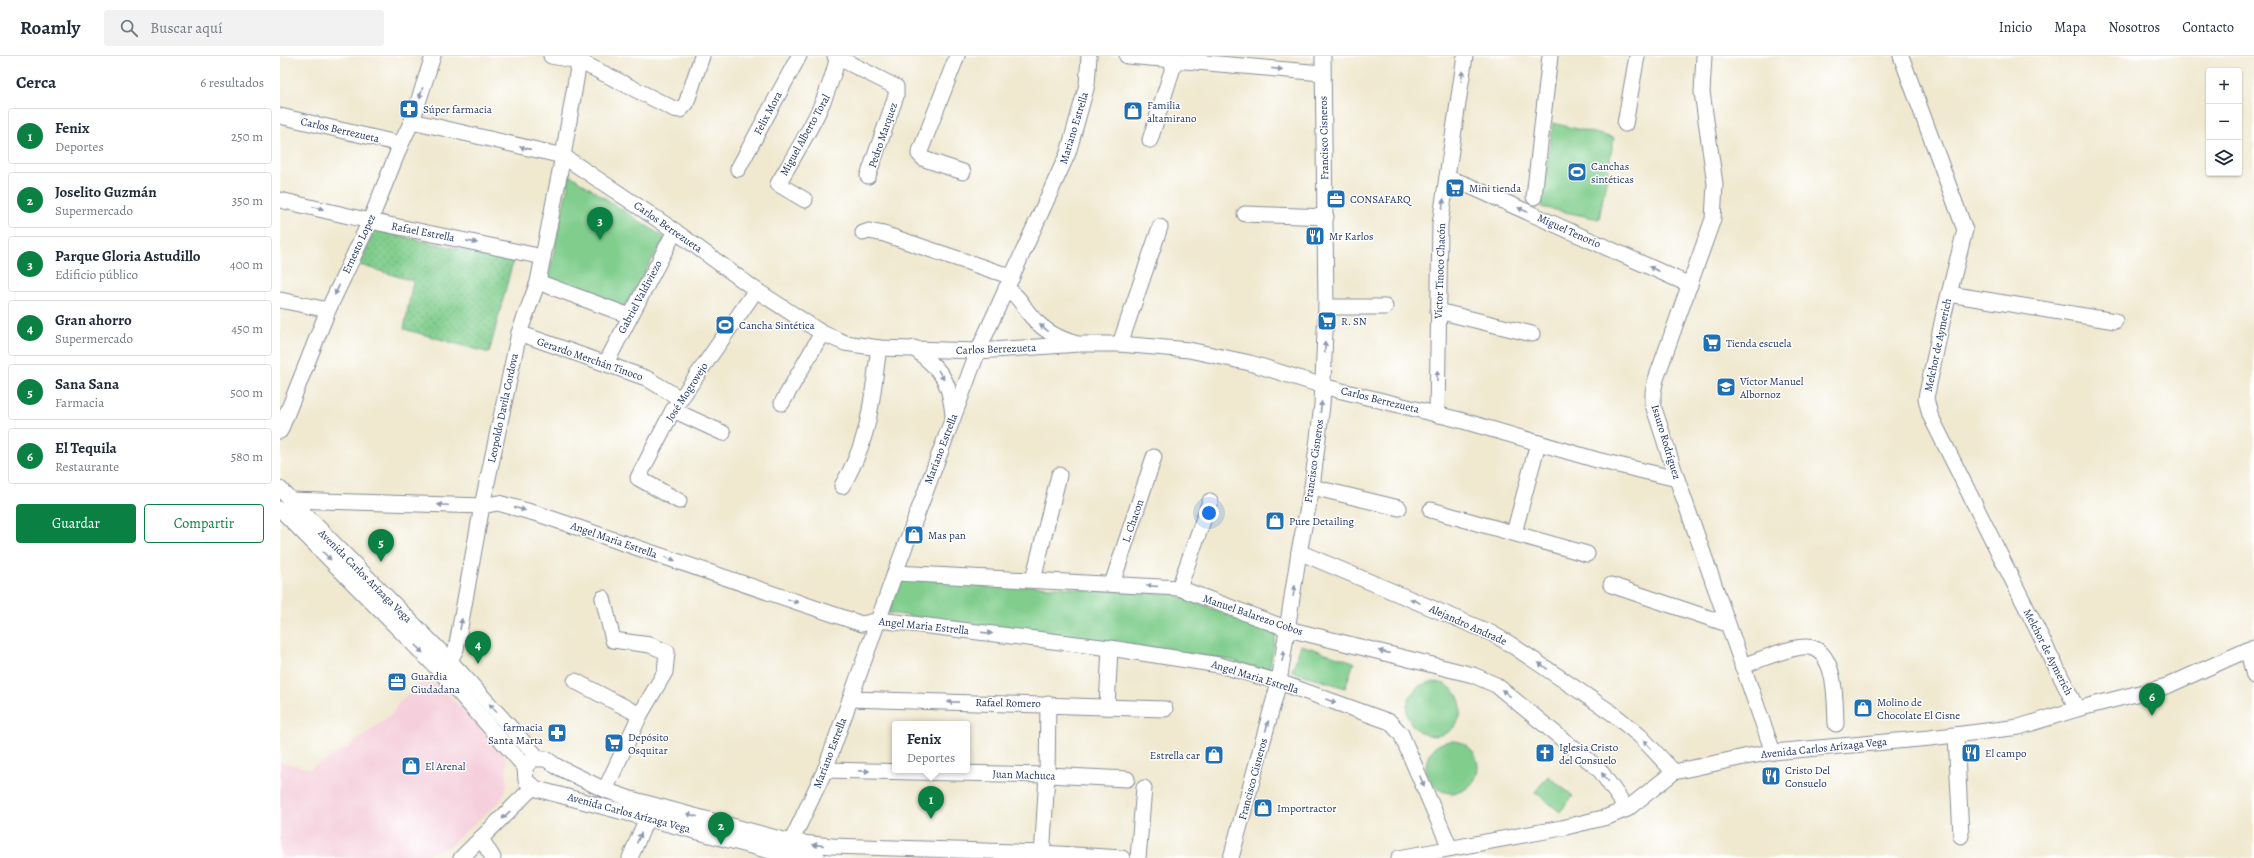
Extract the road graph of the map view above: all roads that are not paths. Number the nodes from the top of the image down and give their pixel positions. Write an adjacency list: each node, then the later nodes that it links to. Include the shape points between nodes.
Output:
1 (432, 56): 19 (street, Ernesto Lopez, one-way to 19)
2 (551, 56): 15 (street)
3 (702, 56): 15 (street, via 686,104 680,110)
4 (799, 56): 24 (street, Felix Mora)
5 (837, 56): 26 (street, Pedro Marquez, via 896,86 896,96); 30 (street, Miguel Alberto Toral, via 831,85 818,114 778,184)
6 (957, 56): 25 (street, via 919,154 924,159)
7 (1089, 56): 39 (street, Mariano Estrella, via 1087,85 1068,153)
8 (1127, 56): 16 (street)
9 (1323, 56): 17 (street, Francisco Cisneros)
10 (1465, 56): 27 (street, Víctor Tinoco Chacón, one-way to 10)
11 (1550, 56): 28 (street)
12 (1637, 56): 20 (street)
13 (1704, 56): 40 (street, Isauro Rodríguez, via 1702,92 1715,196 1713,219)
14 (1901, 56): 42 (street, Melchor de Aymerich, via 1965,230)
15 (579, 58): 23 (street, Leopoldo Davila Cordova)
16 (1175, 61): 17 (street, one-way to 17); 21 (street)
17 (1322, 73): 32 (street, Francisco Cisneros)
18 (280, 116): 22 (street, Carlos Berrezueta)
19 (412, 121): 22 (street, Ernesto Lopez); 23 (street, Carlos Berrezueta, one-way to 19)
20 (1626, 124)
21 (1150, 140)
22 (401, 144): 33 (street, Ernesto Lopez)
23 (563, 156): 35 (street, Carlos Berrezueta); 37 (street, Leopoldo Davila Cordova)
24 (738, 169)
25 (963, 172)
26 (868, 176)
27 (1447, 178): 40 (street, Miguel Tenorio, one-way to 27); 47 (street, Víctor Tinoco Chacón, one-way to 27, via 1440,224)
28 (1534, 198)
29 (280, 200): 33 (street, Rafael Estrella, one-way to 33)
30 (805, 200)
31 (1245, 214): 32 (street)
32 (1326, 217): 44 (street, Francisco Cisneros)
33 (370, 221): 37 (street, Rafael Estrella, one-way to 37); 46 (street, Ernesto Lopez, one-way to 46)
34 (1160, 227): 54 (street)
35 (675, 231): 41 (street, Carlos Berrezueta); 48 (street, Gabriel Valdiviezo)
36 (863, 233): 39 (street, via 869,231 884,234)
37 (543, 257): 38 (street, Leopoldo Davila Cordova)
38 (538, 282): 48 (street); 50 (street, Leopoldo Davila Cordova)
39 (1009, 283): 53 (street, Carlos Berrezueta, one-way to 39, via 1059,338 1041,327); 57 (street, Mariano Estrella)
40 (1690, 285): 69 (street, Isauro Rodríguez, via 1653,392 1653,405 1659,427)
41 (756, 290): 51 (street, Carlos Berrezueta); 61 (street, José Mogrovejo)
42 (1949, 294): 49 (street); 103 (street, Melchor de Aymerich, via 1926,398 1930,415)
43 (280, 300): 46 (street)
44 (1326, 307): 45 (street); 59 (street, Francisco Cisneros, one-way to 44)
45 (1385, 307)
46 (328, 310): 64 (street, Ernesto Lopez)
47 (1438, 311): 52 (street); 62 (street, Víctor Tinoco Chacón, one-way to 47)
48 (630, 316): 58 (street, Gabriel Valdiviezo)
49 (2115, 321)
50 (519, 333): 58 (street, Gerardo Merchán Tinoco); 76 (street, Leopoldo Davila Cordova)
51 (822, 333): 55 (street, Carlos Berrezueta, via 845,343); 60 (street)
52 (1532, 334)
53 (1079, 344): 54 (street, Carlos Berrezueta); 57 (street, Carlos Berrezueta)
54 (1120, 344): 59 (street, Carlos Berrezueta, via 1189,350 1250,363)
55 (878, 348): 56 (street, Carlos Berrezueta); 70 (street, via 865,440)
56 (914, 348): 57 (street, Carlos Berrezueta); 63 (street, one-way to 63, via 937,368 950,390)
57 (978, 351): 63 (street, Mariano Estrella)
58 (606, 363): 61 (street, Gerardo Merchán Tinoco, via 646,378)
59 (1323, 386): 62 (street, Carlos Berrezueta); 71 (street, Francisco Cisneros, one-way to 59)
60 (782, 403)
61 (677, 405): 65 (street, Gerardo Merchán Tinoco); 74 (street, José Mogrovejo, via 638,478)
62 (1437, 415): 66 (street, Carlos Berrezueta)
63 (953, 417): 83 (street, Mariano Estrella)
64 (280, 431)
65 (723, 433)
66 (1538, 443): 69 (street, Carlos Berrezueta); 80 (street)
67 (1154, 457): 85 (street, L. Chacon)
68 (1059, 475): 84 (street)
69 (1677, 479): 90 (street, Isauro Rodríguez)
70 (842, 486)
71 (1312, 487): 77 (street); 81 (street, Francisco Cisneros)
72 (283, 499): 73 (street, Angel Maria Estrella); 79 (street, Avenida Carlos Arízaga Vega)
73 (325, 501): 76 (street, Angel Maria Estrella, one-way to 73); 79 (street)
74 (679, 501)
75 (1210, 501): 87 (street)
76 (482, 506): 89 (street, Angel Maria Estrella, one-way to 89, via 498,503 538,514 857,623); 94 (street, Leopoldo Davila Cordova, one-way to 76, via 456,649)
77 (1399, 508)
78 (1431, 510): 80 (street)
79 (311, 531): 94 (street, Avenida Carlos Arízaga Vega)
80 (1514, 533): 82 (street)
81 (1299, 552): 91 (street, Francisco Cisneros, one-way to 81); 112 (street, Alejandro Andrade, one-way to 81, via 1640,736 1612,713 1510,644 1491,633)
82 (1587, 554)
83 (895, 572): 84 (street, Manuel Balarezo Cobos); 89 (street, Mariano Estrella)
84 (1033, 580): 85 (street, Manuel Balarezo Cobos)
85 (1112, 584): 87 (street, Manuel Balarezo Cobos, one-way to 85)
86 (1611, 585): 90 (street)
87 (1179, 588): 91 (street, Manuel Balarezo Cobos)
88 (603, 598): 104 (street, via 613,640 650,645 667,652 665,672)
89 (879, 620): 92 (street, Angel Maria Estrella, one-way to 92); 99 (street, Mariano Estrella)
90 (1727, 624): 95 (street, Isauro Rodríguez)
91 (1288, 629): 98 (street, Francisco Cisneros, one-way to 91); 119 (street, Manuel Balarezo Cobos, one-way to 91, via 1599,769 1496,685 1473,674)
92 (1110, 648): 98 (street, Angel Maria Estrella, via 1219,665); 101 (street)
93 (2251, 649): 96 (street); 103 (street, Avenida Carlos Arízaga Vega, via 2167,686)
94 (445, 666): 108 (street, Avenida Carlos Arízaga Vega, one-way to 94); 109 (street, Avenida Carlos Arízaga Vega)
95 (1742, 666): 105 (street, via 1798,648 1813,648 1823,655 1833,677); 107 (street, Isauro Rodríguez)
96 (2254, 676)
97 (575, 681): 104 (street)
98 (1279, 682): 124 (street, Angel Maria Estrella, one-way to 124, via 1390,722 1401,734); 132 (street, Francisco Cisneros, one-way to 98)
99 (850, 699): 100 (street, Rafael Romero, one-way to 99); 110 (street, Mariano Estrella)
100 (1048, 704): 101 (street, Rafael Romero); 114 (street)
101 (1107, 707): 102 (street, Rafael Romero)
102 (1165, 709)
103 (2077, 709): 106 (street, Avenida Carlos Arízaga Vega, via 2019,727)
104 (640, 715): 118 (street)
105 (1836, 724)
106 (1956, 735): 107 (street, Avenida Carlos Arízaga Vega); 121 (street)
107 (1773, 752): 112 (street, Avenida Carlos Arízaga Vega)
108 (538, 758): 109 (street); 118 (street, Avenida Carlos Arízaga Vega, via 546,759)
109 (525, 767): 117 (street, Avenida Carlos Arízaga Vega, via 524,777)
110 (825, 770): 111 (street, Juan Machuca, one-way to 111); 123 (street, Mariano Estrella)
111 (892, 772)
112 (1674, 772): 119 (street, Avenida Carlos Arízaga Vega)
113 (958, 773): 114 (street, Juan Machuca, one-way to 114)
114 (1047, 775): 115 (street, Juan Machuca); 125 (street)
115 (1127, 779)
116 (1144, 788): 131 (street)
117 (540, 789): 120 (street, Avenida Carlos Arízaga Vega); 122 (street, one-way to 122)
118 (605, 790): 123 (street, Avenida Carlos Arízaga Vega, one-way to 118, via 666,807 639,802)
119 (1627, 809): 124 (street, Avenida Carlos Arízaga Vega, via 1607,817 1562,828)
120 (647, 818): 128 (street, one-way to 120); 129 (street, Avenida Carlos Arízaga Vega, via 781,854)
121 (1961, 836)
122 (481, 838): 126 (street); 127 (street)
123 (791, 842): 125 (street, Avenida Carlos Arízaga Vega, one-way to 123)
124 (1450, 848): 133 (street, Avenida Carlos Arízaga Vega)
125 (1042, 856): 130 (street, Avenida Carlos Arízaga Vega)
126 (461, 858)
127 (493, 858)
128 (630, 858)
129 (818, 858)
130 (1122, 858)
131 (1138, 858)
132 (1231, 858)
133 (1399, 858)

